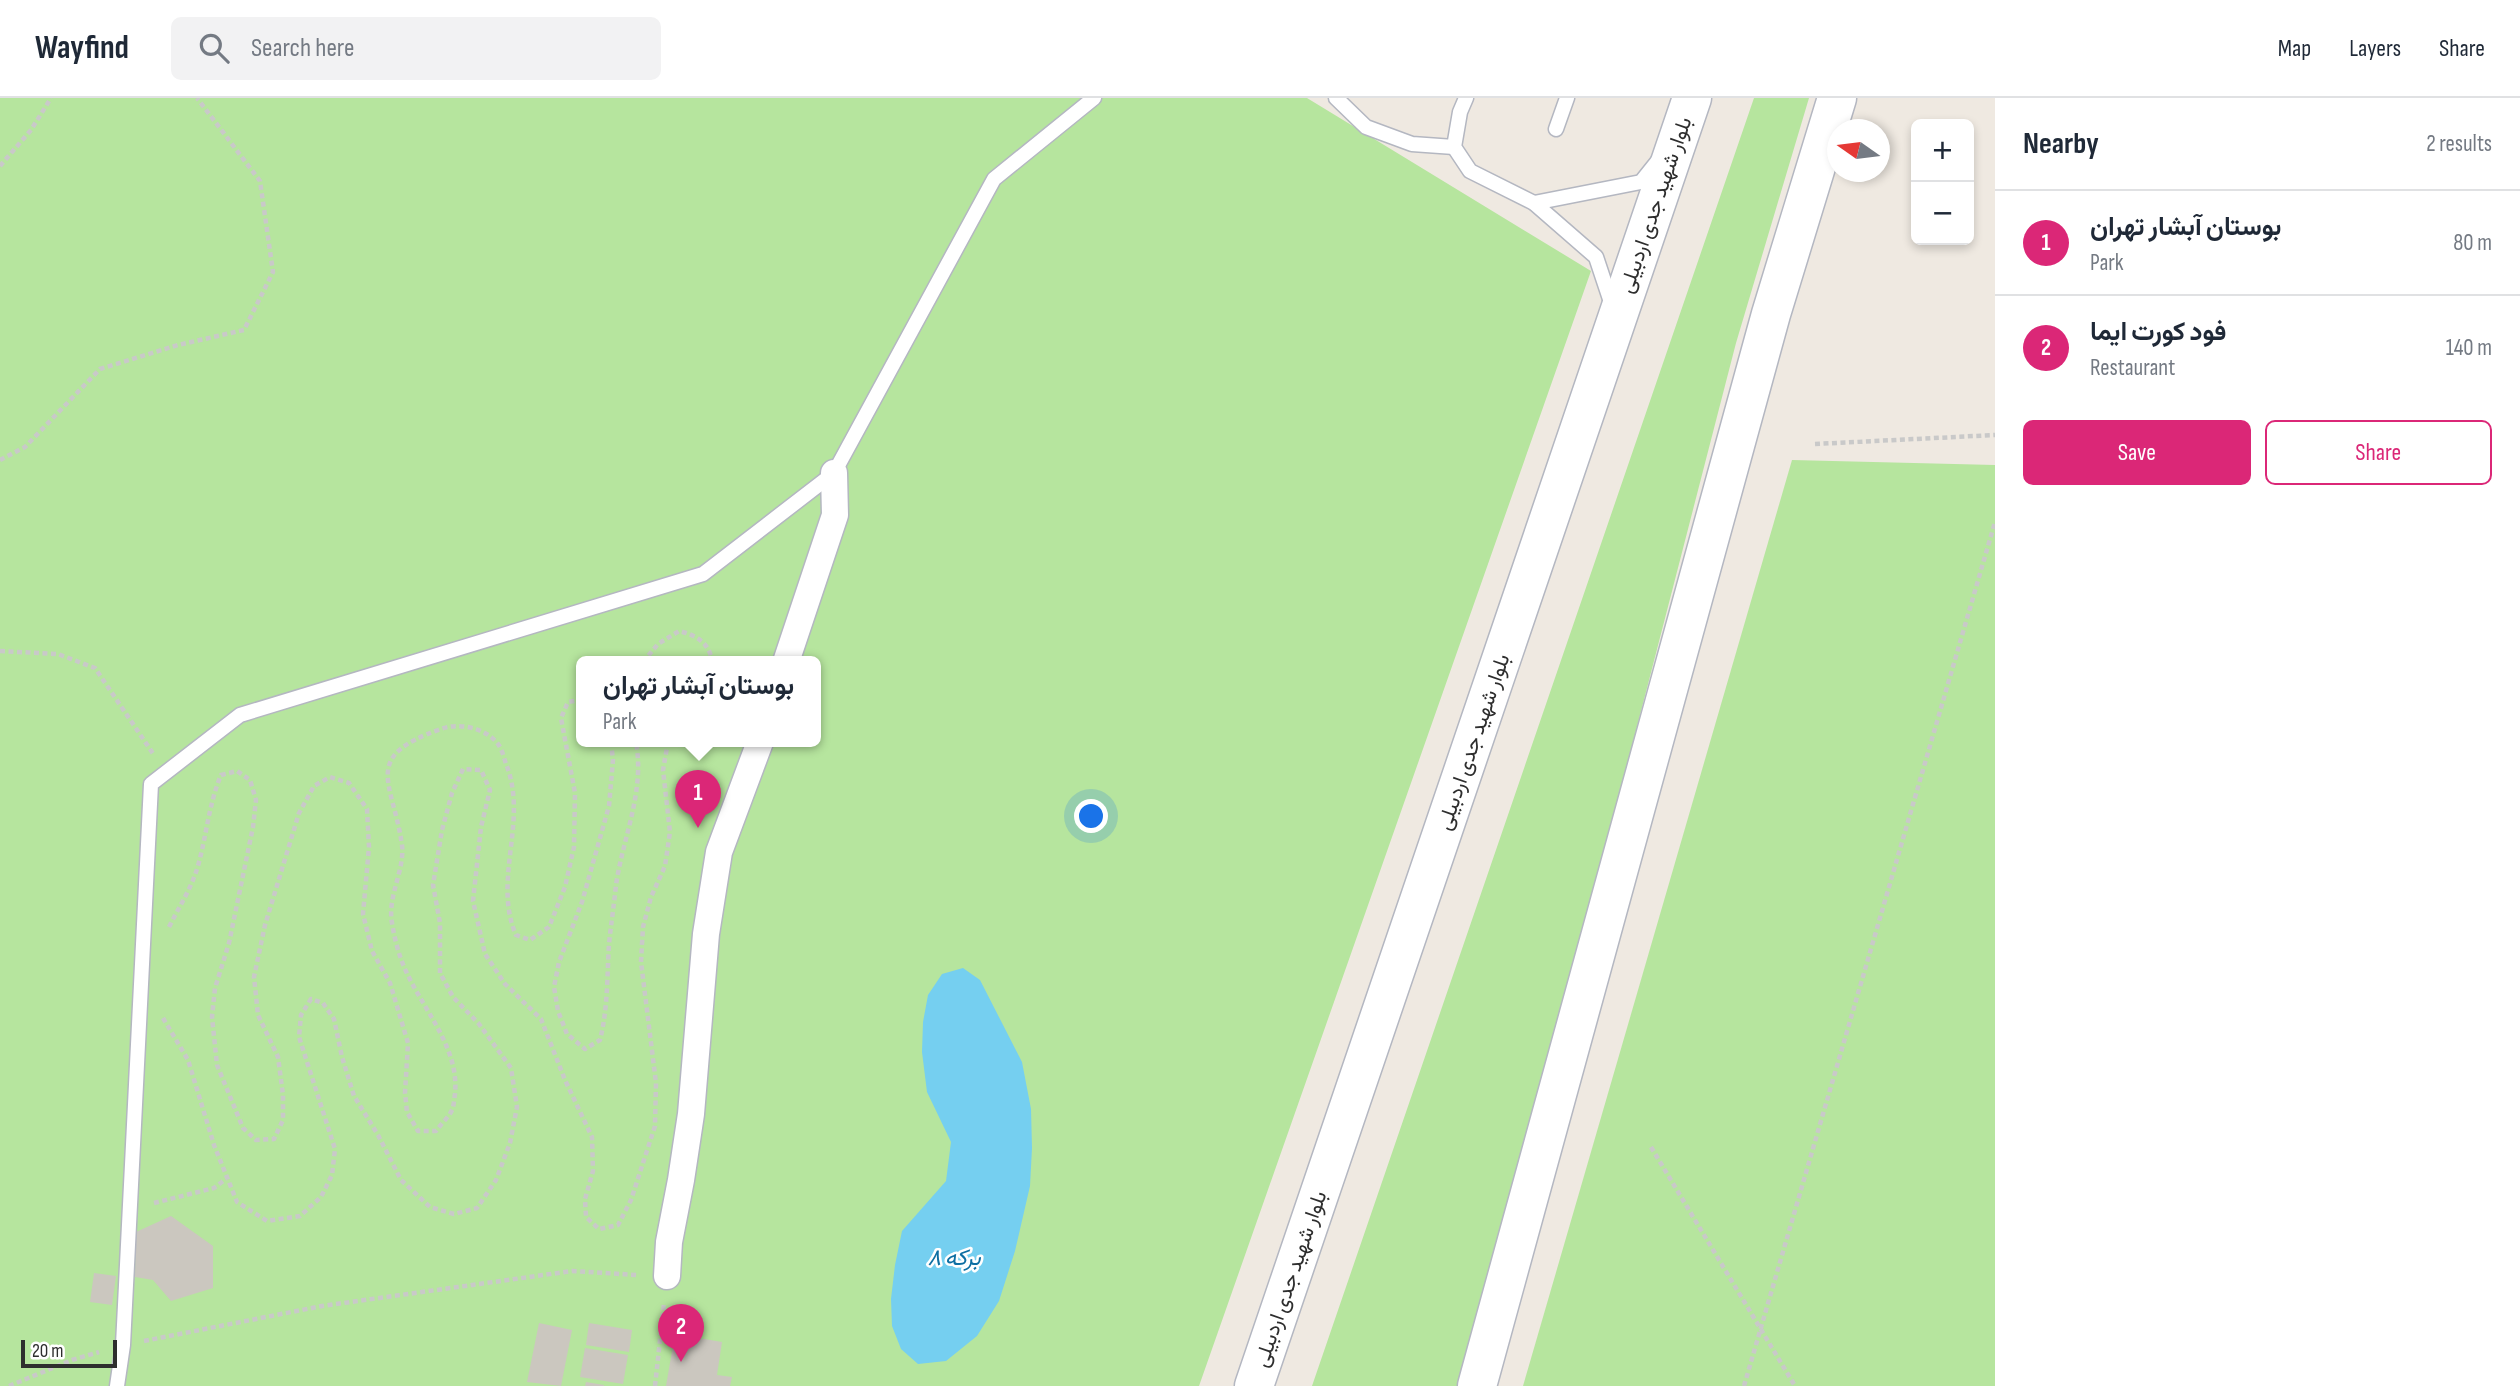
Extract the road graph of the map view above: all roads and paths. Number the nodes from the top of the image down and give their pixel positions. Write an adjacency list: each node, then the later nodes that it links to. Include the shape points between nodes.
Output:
1 (51, 98): 12 (path)
2 (197, 98): 17 (path, via 260,181 273,272 244,330 100,369 24,447)
3 (1094, 98): 18 (lane, via 994,179)
4 (1335, 98): 11 (lane, via 1366,127 1412,145)
5 (1466, 98): 11 (lane)
6 (1567, 98): 9 (lane)
7 (1692, 98): 10 (main road, بلوار شهید جدی اردبیلی)
8 (1837, 98): 42 (main road, via 1771,314)
9 (1556, 129)
10 (1678, 137): 13 (lane, via 1641,182); 14 (main road, بلوار شهید جدی اردبیلی)
11 (1454, 147): 13 (lane, via 1469,171)
12 (0, 166)
13 (1534, 203): 14 (lane, via 1596,257)
14 (1616, 319): 41 (main road, بلوار شهید جدی اردبیلی)
15 (1995, 435): 16 (path)
16 (1815, 444)
17 (0, 460)
18 (834, 473): 23 (street, via 835,515); 29 (lane, via 703,574 240,715)
19 (1995, 522): 36 (path)
20 (0, 652): 29 (path, via 58,654 95,668)
21 (648, 656): 22 (path, via 679,631 696,635)
22 (711, 656)
23 (788, 656)
24 (576, 701): 30 (path, via 568,702 561,718 575,793 574,847 549,927 530,940 516,935 509,917 507,888 516,818 513,779 498,744 472,727 451,725 418,737 393,754 386,775 403,849 391,920 401,959 444,1040 456,1078 453,1109 436,1131 418,1131 407,1112 408,1043 390,983 372,951 363,914 367,809 349,783 330,777 314,786 299,813 254,977 258,1015 278,1057 283,1095 283,1121 274,1139 256,1140 243,1128 217,1065 212,1017 256,800 250,780 237,771 221,775 188,895)
25 (612, 747): 26 (path, via 610,806 554,987 567,1034 585,1049 600,1040 607,1012 609,944 640,763)
26 (637, 747)
27 (667, 747): 33 (path, via 663,770 670,832 665,866 643,928 641,962 656,1083 655,1126 618,1225 599,1229 586,1217 585,1199 593,1171 592,1137 541,1019 505,984 485,954 473,901 490,790 481,770 463,769 452,793 433,885 440,923 440,973 453,997 512,1068 517,1107 496,1180 477,1208 454,1214 430,1207 401,1180 354,1096 334,1019 323,1003 311,999 301,1015 299,1037 335,1149 332,1175 321,1197 300,1216 267,1221 237,1202)
28 (758, 747): 35 (street, via 719,852 706,934 691,1114)
29 (166, 773): 34 (lane, via 151,784)
30 (166, 935)
31 (160, 1009): 33 (path, via 188,1060)
32 (1651, 1147): 36 (path)
33 (226, 1179): 34 (path, via 214,1188 145,1205)
34 (129, 1217): 37 (lane)
35 (667, 1276): 37 (path, via 572,1272 322,1306); 40 (path)
36 (1760, 1329): 43 (path); 44 (path)
37 (123, 1345): 38 (path); 39 (lane)
38 (9, 1386)
39 (117, 1386)
40 (655, 1386)
41 (1254, 1386)
42 (1477, 1386)
43 (1744, 1386)
44 (1795, 1386)

